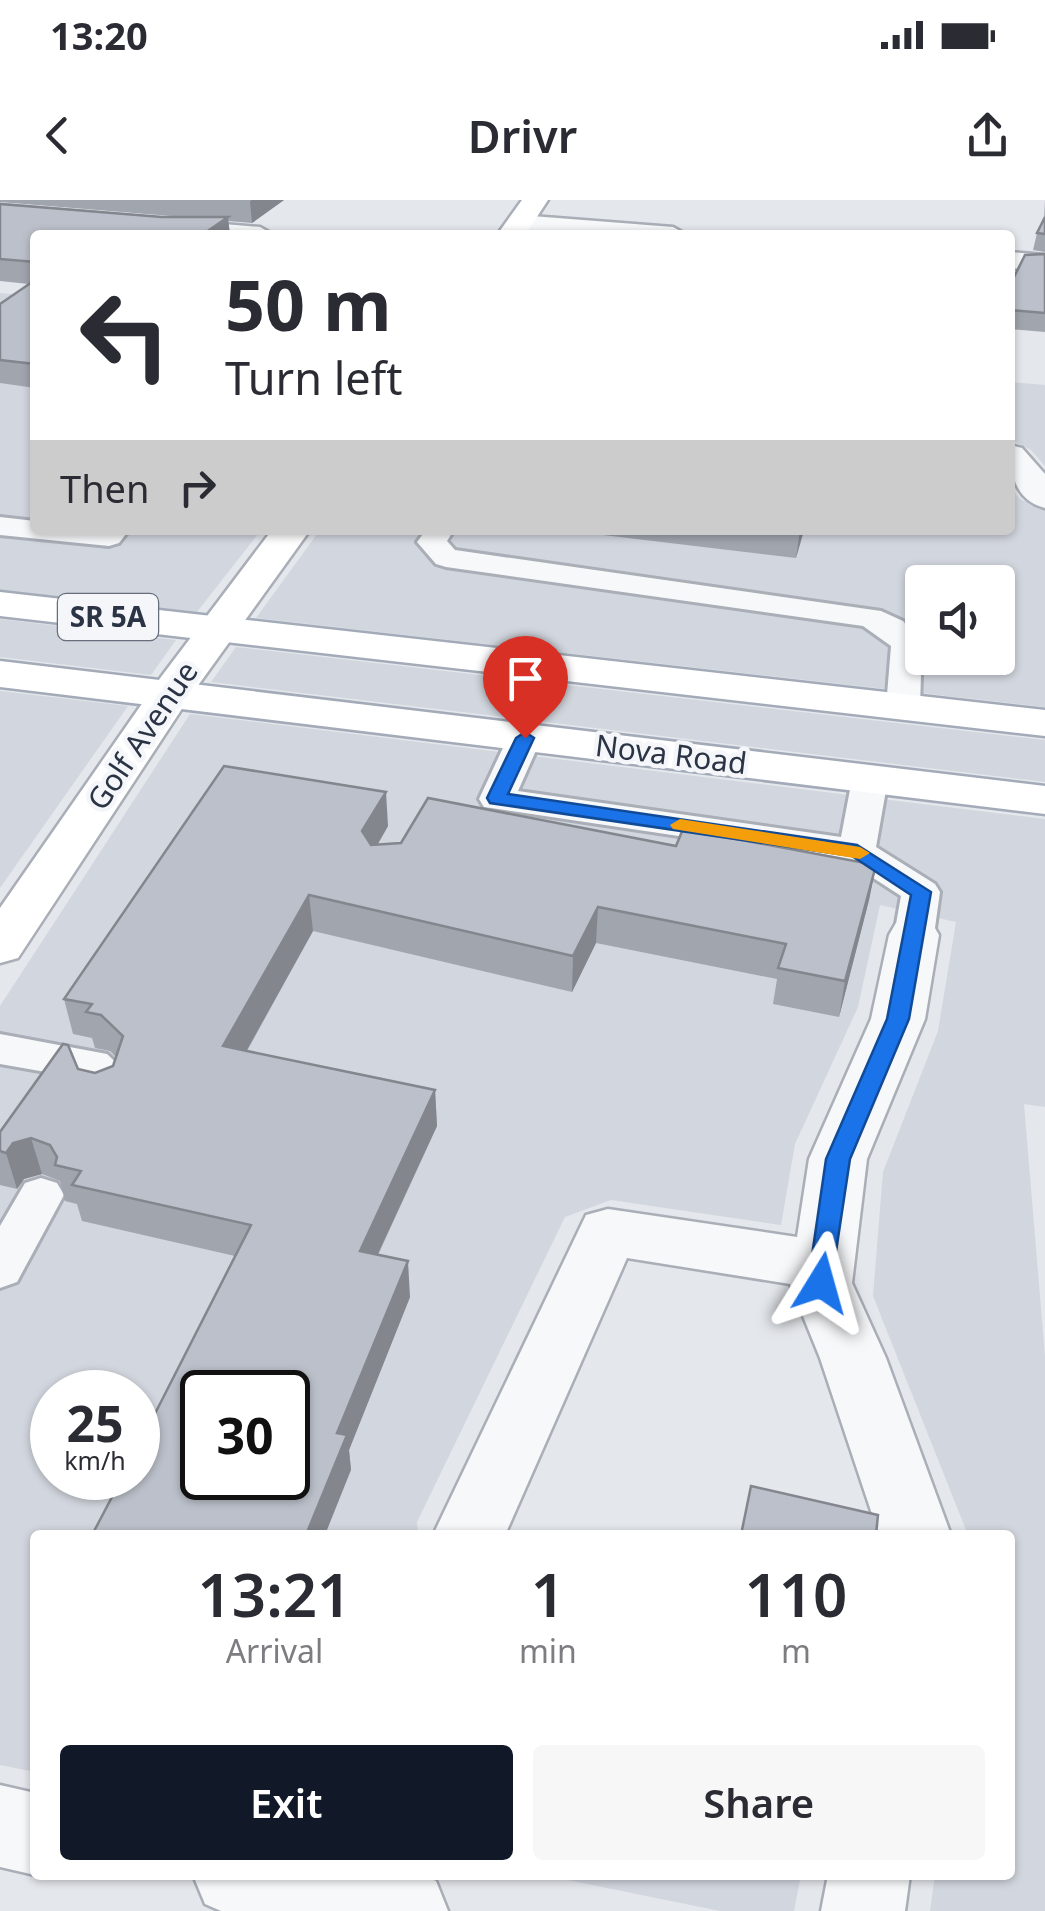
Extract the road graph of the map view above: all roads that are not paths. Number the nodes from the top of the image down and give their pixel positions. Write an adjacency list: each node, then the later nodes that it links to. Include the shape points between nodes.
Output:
1 (534, 200): 3 (main road)
2 (0, 213): 4 (street)
3 (515, 229): 5 (street)
4 (201, 230)
5 (541, 230)
6 (1015, 260): 7 (street)
7 (1045, 263)
8 (1015, 461): 9 (street)
9 (1045, 497)
10 (0, 526): 11 (lane)
11 (30, 529)
12 (81, 535): 13 (lane)
13 (111, 535)
14 (287, 535): 17 (main road, Golf Avenue)
15 (437, 535): 20 (lane, via 432,542 446,558 870,618 906,644)
16 (0, 604): 17 (main road, SR 5A)
17 (216, 629): 19 (main road, Golf Avenue); 20 (main road, SR 5A)
18 (0, 674): 19 (main road, Nova Road / SR 5A)
19 (170, 694): 22 (main road, Nova Road / SR 5A); 27 (main road, Golf Avenue)
20 (903, 707): 21 (main road, SR 5A)
21 (1045, 724)
22 (525, 738): 23 (main road, Nova Road / SR 5A); 25 (lane, via 481,802)
23 (870, 779): 24 (main road, Nova Road / SR 5A); 25 (lane)
24 (1045, 800)
25 (857, 851): 26 (lane, via 921,892)
26 (914, 935): 31 (street, via 898,1019 838,1159)
27 (0, 946)
28 (0, 1049): 29 (lane, via 92,1064 106,1075)
29 (104, 1090)
30 (41, 1194): 32 (lane)
31 (824, 1265): 33 (street, via 608,1232); 34 (street, via 821,1283)
32 (0, 1269)
33 (471, 1530)
34 (913, 1530)
35 (0, 1826): 36 (street)
36 (30, 1833)
37 (258, 1880): 39 (street)
38 (868, 1880): 40 (street)
39 (406, 1911)
40 (863, 1911)

